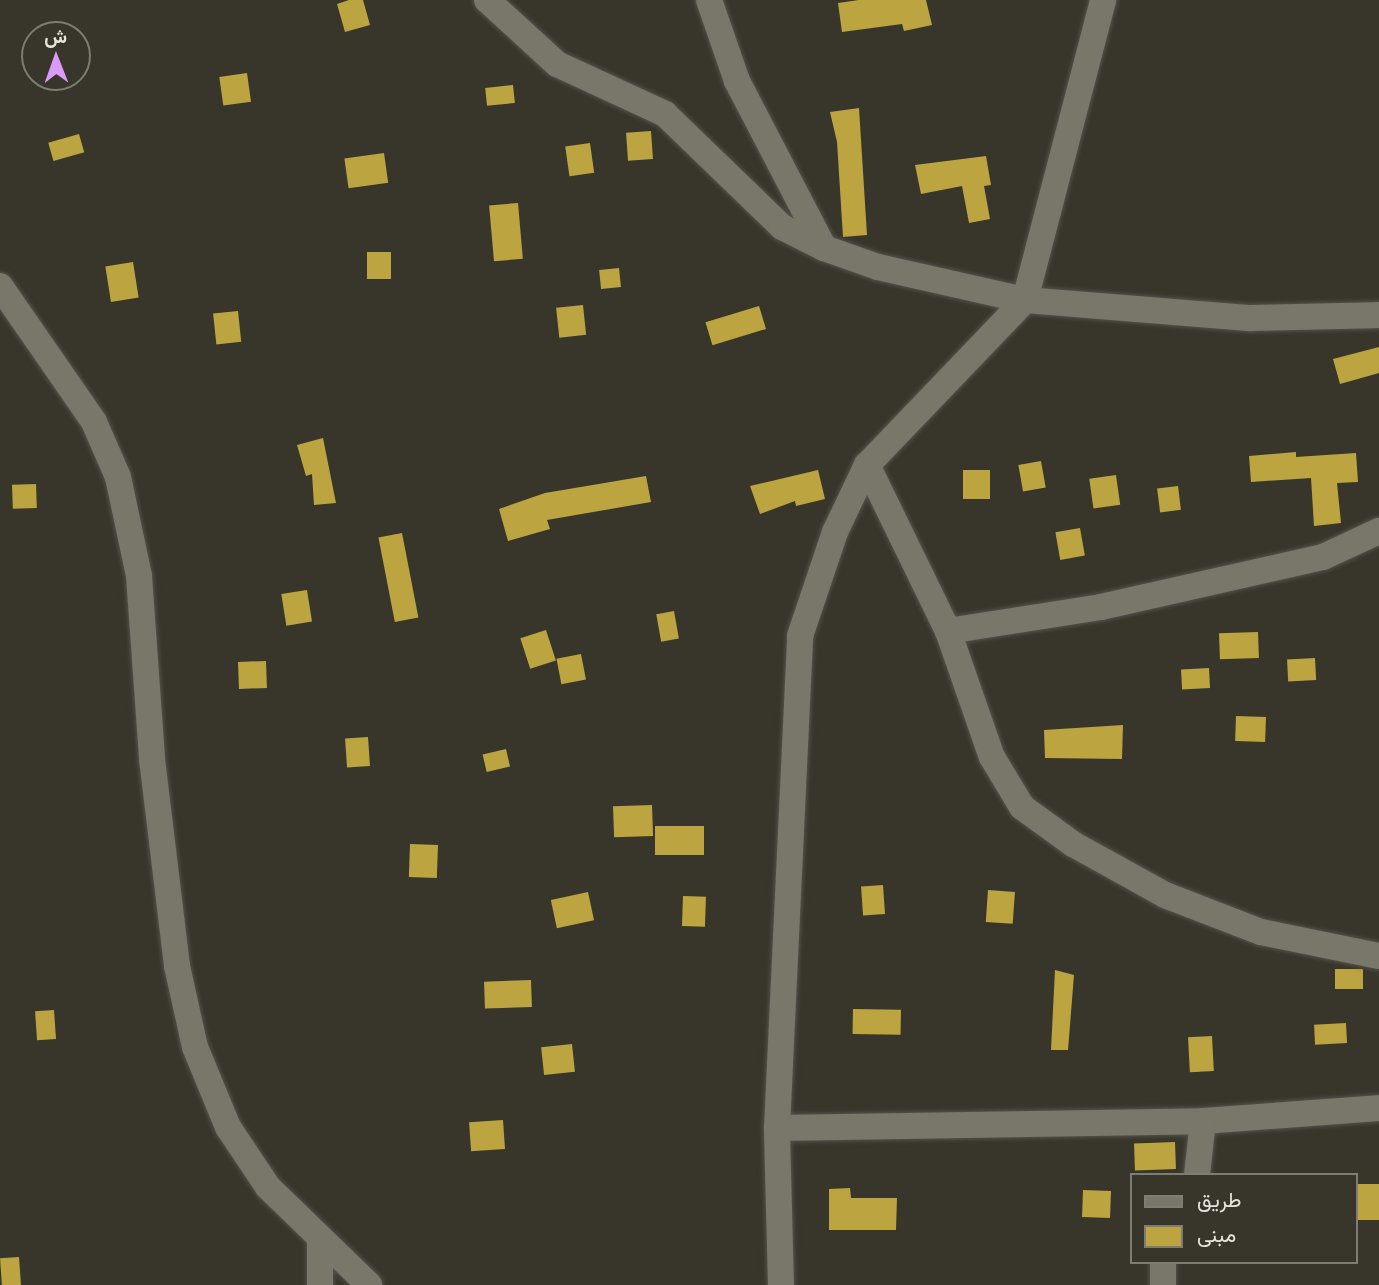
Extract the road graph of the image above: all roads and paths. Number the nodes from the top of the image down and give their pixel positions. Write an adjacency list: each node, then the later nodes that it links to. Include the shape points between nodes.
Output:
1 (487, 0): 4 (street, via 557,64 665,114 782,227)
2 (709, 0): 4 (street, via 737,81)
3 (1103, 0): 6 (street)
4 (824, 248): 6 (street, via 878,267)
5 (0, 286): 16 (street, via 94,422 124,499 138,576 152,759 177,966 195,1047 228,1127 268,1187)
6 (1025, 300): 7 (street, via 1251,318); 8 (street)
7 (1379, 315)
8 (867, 465): 10 (street); 14 (street, via 835,532 800,636)
9 (1379, 531): 10 (street, via 1323,556 1101,607)
10 (947, 631): 11 (street, via 992,757 1022,807 1073,844 1165,895 1261,932)
11 (1379, 956)
12 (1379, 1108): 13 (street)
13 (1203, 1121): 14 (street); 15 (street)
14 (776, 1128): 20 (street)
15 (1197, 1173)
16 (320, 1238): 18 (street); 19 (street)
17 (1163, 1264): 21 (street)
18 (320, 1285)
19 (369, 1285)
20 (781, 1285)
21 (1163, 1285)

